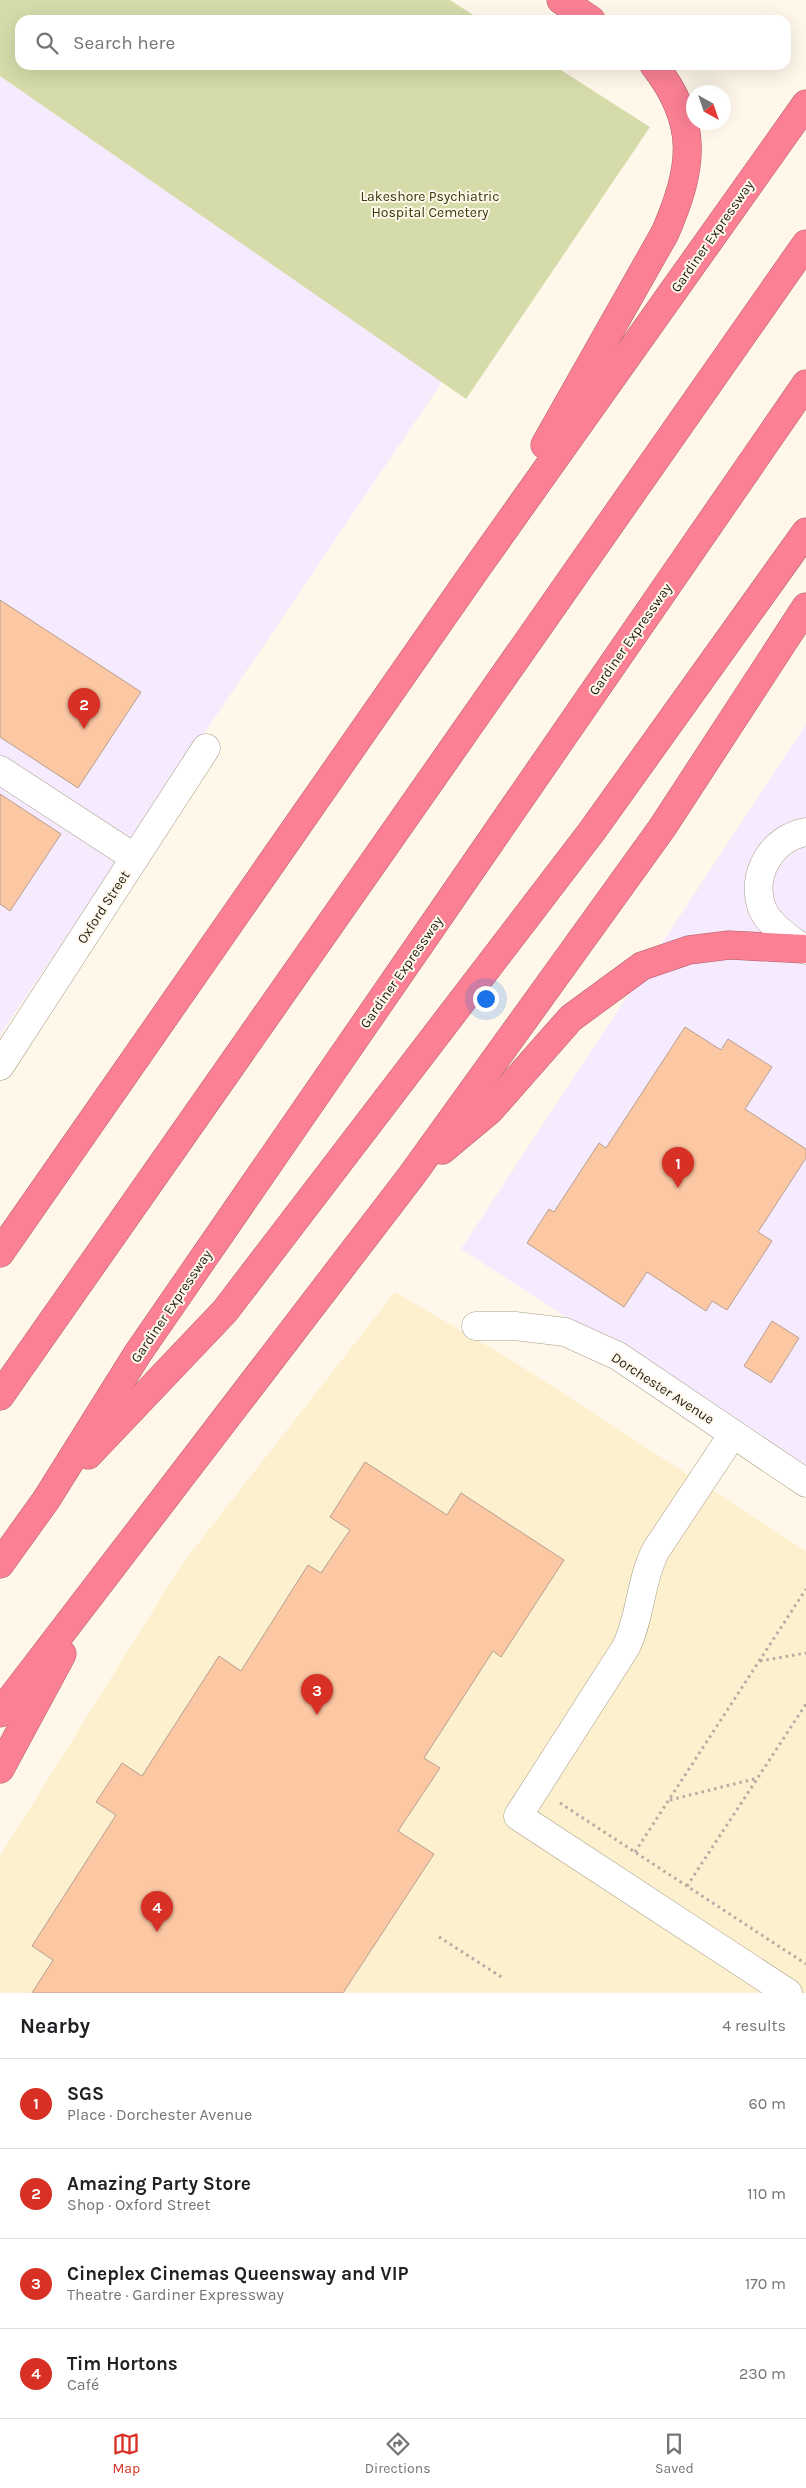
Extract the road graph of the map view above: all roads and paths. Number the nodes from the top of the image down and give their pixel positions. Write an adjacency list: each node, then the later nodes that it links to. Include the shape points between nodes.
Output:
1 (561, 0): 2 (highway)
2 (584, 15)
3 (657, 70): 8 (highway, via 676,98 687,136 686,177 680,197 665,233)
4 (806, 104): 8 (highway, Gardiner Expressway)
5 (806, 244): 19 (highway)
6 (806, 384): 22 (highway, Gardiner Expressway, via 138,1353)
7 (806, 532): 22 (highway, via 592,831 225,1311)
8 (476, 568): 17 (highway, Gardiner Expressway)
9 (806, 608): 16 (highway, via 662,828)
10 (206, 748): 13 (street, Oxford Street)
11 (0, 770): 13 (street)
12 (806, 832): 14 (street, via 786,838 772,852 762,870 760,895 762,908 769,919)
13 (135, 858): 15 (street, Oxford Street)
14 (805, 950): 16 (highway, via 729,944 689,950 642,966 571,1018 490,1110)
15 (0, 1066)
16 (412, 1175): 24 (highway)
17 (0, 1253)
18 (476, 1326): 20 (street, Dorchester Avenue, via 516,1326 565,1332 618,1356)
19 (0, 1396)
20 (733, 1434): 21 (street, Dorchester Avenue); 32 (street, via 656,1550 643,1581 632,1635 626,1647)
21 (806, 1483)
22 (46, 1500): 23 (highway, Gardiner Expressway)
23 (0, 1564)
24 (100, 1582): 29 (highway); 30 (highway)
25 (806, 1589): 27 (path)
26 (806, 1653): 27 (path)
27 (759, 1661): 33 (path)
28 (806, 1704): 31 (path)
29 (0, 1713)
30 (0, 1769)
31 (758, 1778): 33 (path); 35 (path)
32 (536, 1788): 34 (path); 39 (street, via 518,1816)
33 (669, 1800): 34 (path)
34 (635, 1852): 35 (path)
35 (687, 1886): 37 (path)
36 (439, 1937): 38 (path)
37 (806, 1964)
38 (503, 1978)
39 (788, 1993)

